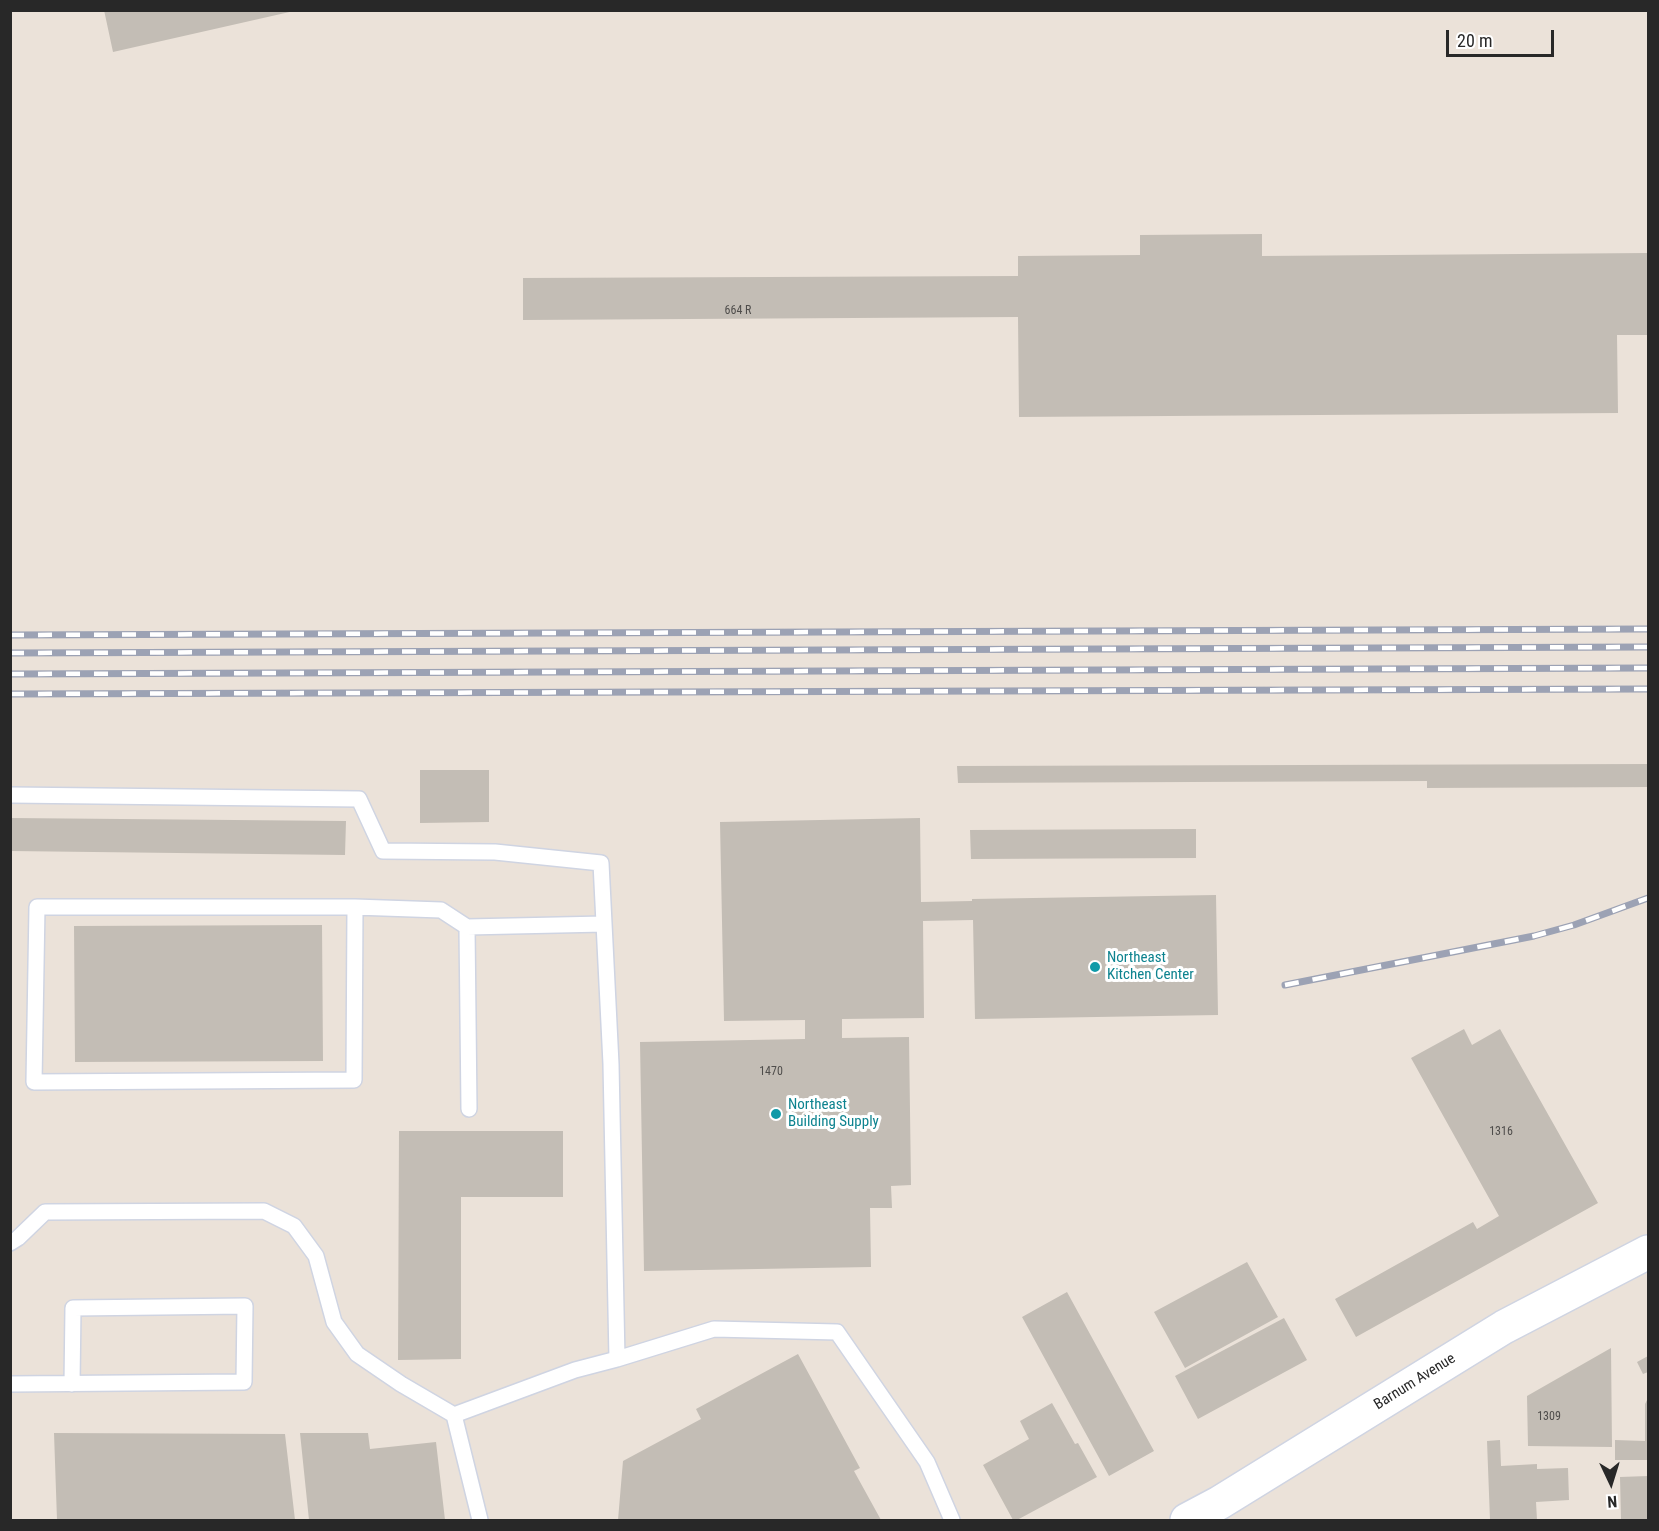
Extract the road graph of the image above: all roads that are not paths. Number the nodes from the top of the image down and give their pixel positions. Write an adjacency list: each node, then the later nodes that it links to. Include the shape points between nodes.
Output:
1 (10, 795): 3 (lane, via 359,799 383,851 495,852 601,863)
2 (355, 908): 2 (lane, via 354,1080 34,1082 37,907); 4 (lane, via 441,910)
3 (604, 924): 4 (lane); 8 (lane)
4 (467, 927): 5 (lane)
5 (469, 1109)
6 (10, 1243): 11 (lane, via 45,1212 264,1211 294,1226 316,1256 334,1322 357,1354)
7 (1648, 1252): 14 (main road, Barnum Avenue, via 1504,1327)
8 (617, 1359): 11 (lane, via 575,1370); 13 (lane, via 714,1329 837,1332 927,1462)
9 (10, 1384): 10 (lane)
10 (72, 1384): 10 (lane, via 244,1382 245,1306 73,1308)
11 (454, 1415): 12 (lane)
12 (480, 1521)
13 (952, 1521)
14 (1187, 1521)

